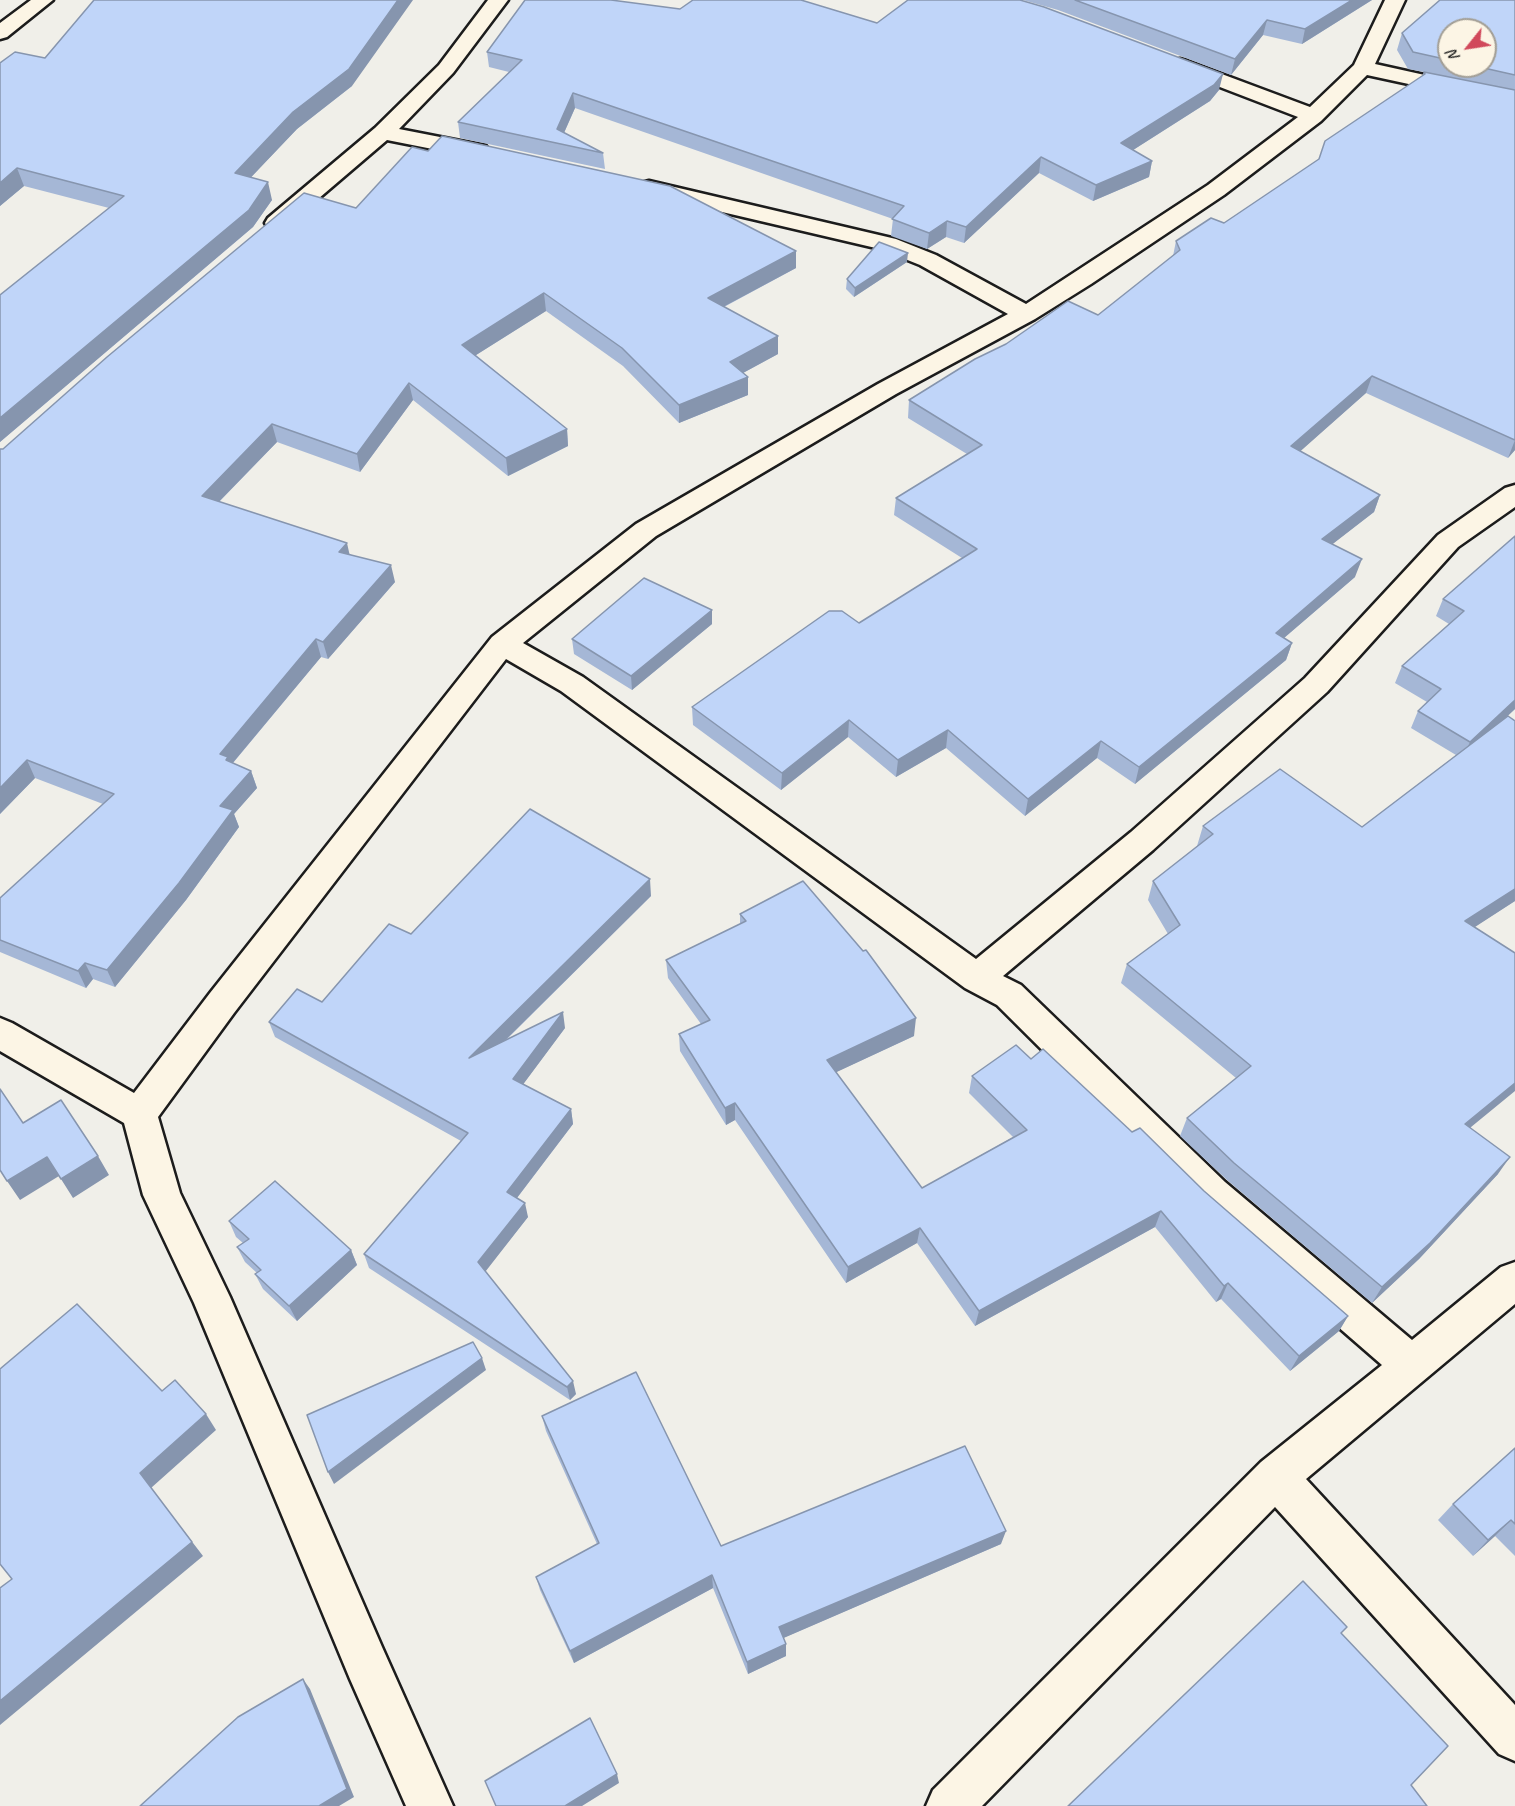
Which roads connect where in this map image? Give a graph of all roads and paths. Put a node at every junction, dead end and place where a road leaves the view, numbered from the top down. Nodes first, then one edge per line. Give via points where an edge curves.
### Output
1 (43, 0) edge
2 (498, 0) edge
3 (1395, 0) edge
4 (0, 33) edge
5 (1159, 58) edge
6 (1363, 68) junction
7 (1515, 101) edge
8 (1312, 116) junction
9 (383, 133) junction
10 (499, 155) edge
11 (627, 183) edge
12 (256, 239) edge
13 (1026, 314) junction
14 (1515, 494) edge
15 (502, 644) junction
16 (976, 978) junction
17 (0, 1033) edge
18 (139, 1114) junction
19 (1515, 1280) edge
20 (1413, 1366) junction
21 (1276, 1477) junction
22 (1515, 1738) edge
23 (430, 1806) edge
24 (949, 1806) edge

1 - 4 street
2 - 9 street via 446,69
3 - 6 street
5 - 8 street
6 - 7 street
6 - 8 street
8 - 13 street via 1216,190
9 - 10 street
9 - 12 street
11 - 13 street via 888,244 928,260
13 - 15 street via 887,389 646,530
14 - 16 street via 1448,541 1316,685 1142,841
15 - 16 street via 572,684
15 - 18 street
16 - 20 street via 1009,995 1212,1194
17 - 18 street
18 - 23 street via 162,1195 211,1297
19 - 20 street
20 - 21 street
21 - 22 street
21 - 24 street

